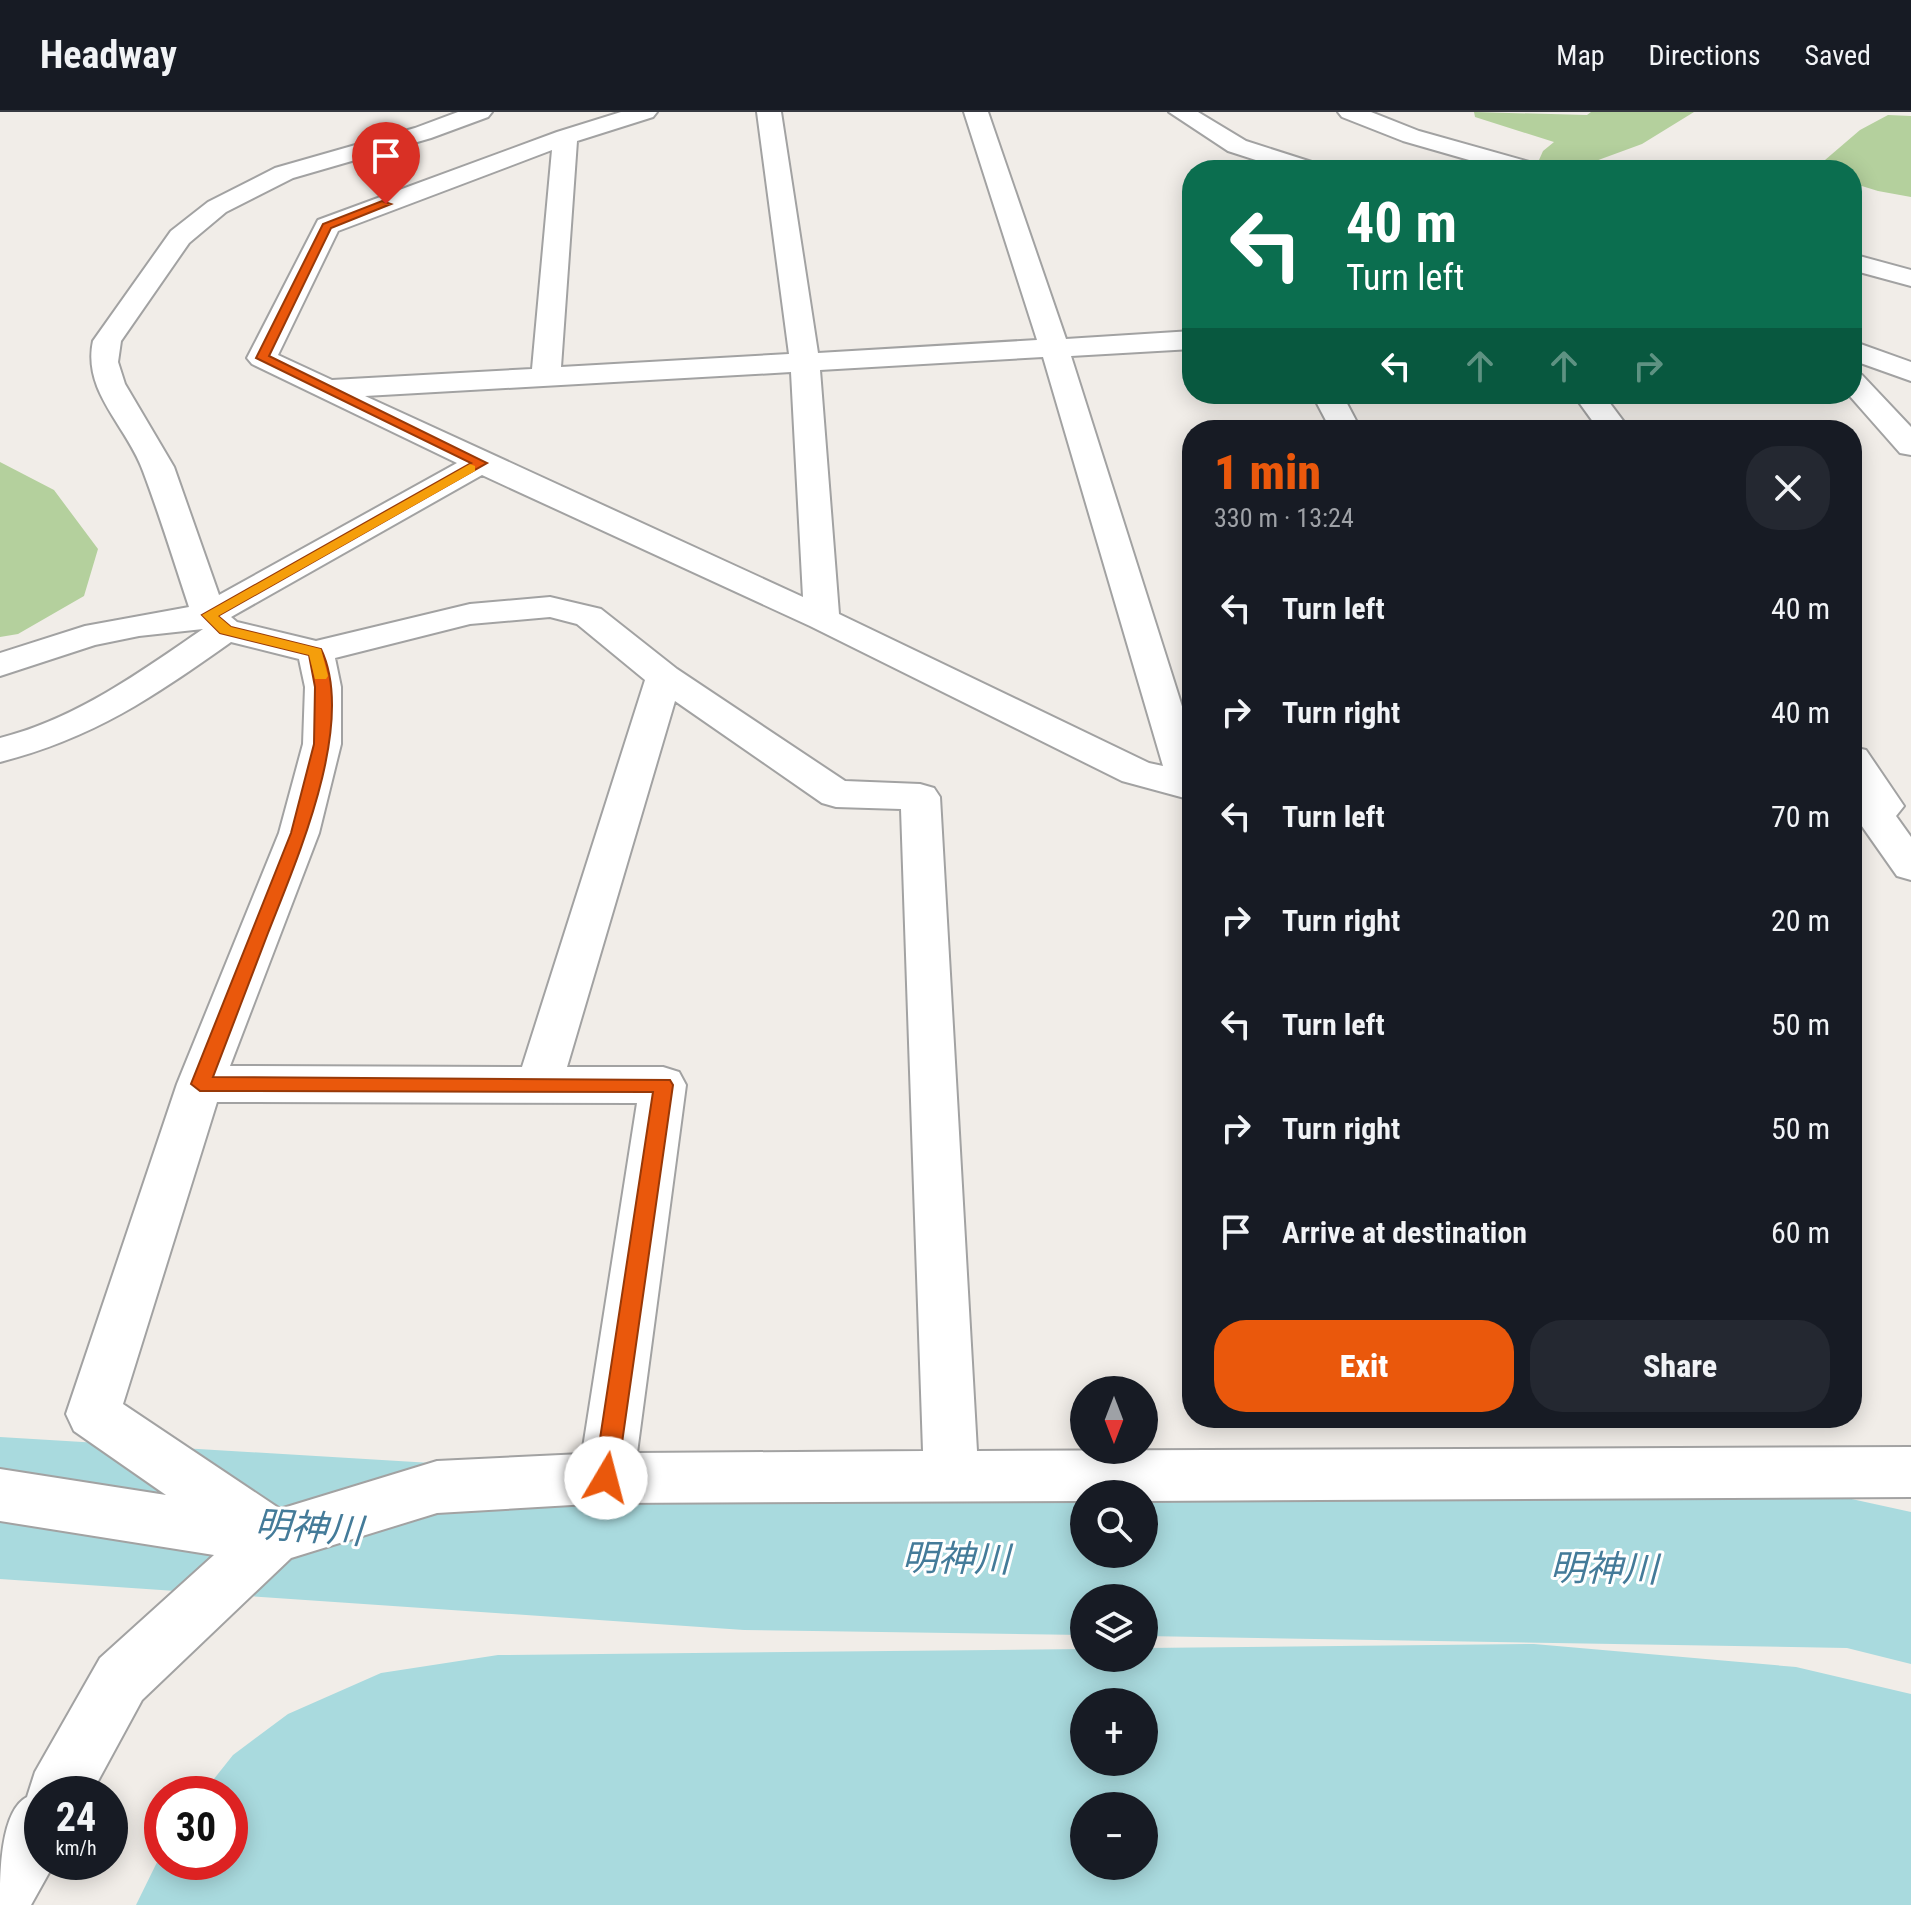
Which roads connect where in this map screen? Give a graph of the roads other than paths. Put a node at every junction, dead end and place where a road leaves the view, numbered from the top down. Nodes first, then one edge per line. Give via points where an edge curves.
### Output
1 (480, 112) edge
2 (645, 112) edge
3 (769, 112) edge
4 (976, 112) edge
5 (1180, 112) edge
6 (1350, 112) edge
7 (565, 137) junction
8 (1199, 147) dead end
9 (1281, 160) edge
10 (1496, 160) edge
11 (1862, 265) edge
12 (1911, 278) edge
13 (1182, 341) edge
14 (1054, 347) junction
15 (1862, 354) edge
16 (805, 362) junction
17 (1911, 372) edge
18 (546, 376) junction
19 (326, 390) junction
20 (1862, 392) edge
21 (1911, 446) edge
22 (481, 463) junction
23 (822, 619) junction
24 (217, 622) junction
25 (316, 652) junction
26 (0, 665) edge
27 (664, 677) junction
28 (0, 750) edge
29 (1182, 761) edge
30 (1862, 777) edge
31 (1182, 785) edge
32 (1879, 807) edge
33 (1911, 866) edge
34 (200, 1084) junction
35 (539, 1085) junction
36 (1911, 1472) edge
37 (951, 1477) junction
38 (606, 1478) junction
39 (0, 1495) edge
40 (274, 1537) junction
41 (67, 1776) edge
42 (24, 1855) edge
43 (0, 1898) edge

1 - 24 street via 284,173 217,207 180,237 107,341 103,362 110,384 158,467
2 - 7 street
3 - 16 street
4 - 14 street
5 - 8 street
5 - 9 street via 1237,146
6 - 10 street
7 - 18 street
7 - 19 street via 327,226 262,358
11 - 12 street
13 - 14 street
14 - 16 street
14 - 29 street
15 - 17 street
16 - 18 street
16 - 23 street
18 - 19 street
19 - 22 street
20 - 21 street
22 - 23 street
22 - 24 street
23 - 31 street via 1136,772
24 - 25 street
24 - 26 street via 139,625
24 - 28 street via 90,718 27,745
25 - 27 street via 470,614 550,607 589,616
25 - 34 street via 323,687 322,744 303,818
27 - 35 street
27 - 37 street via 836,794 920,797
30 - 32 street
32 - 33 street
34 - 35 street
34 - 40 street via 93,1414
35 - 38 street via 663,1085
36 - 37 street
37 - 38 street
38 - 40 street via 437,1487
39 - 40 street
40 - 41 street via 121,1679
42 - 43 street

